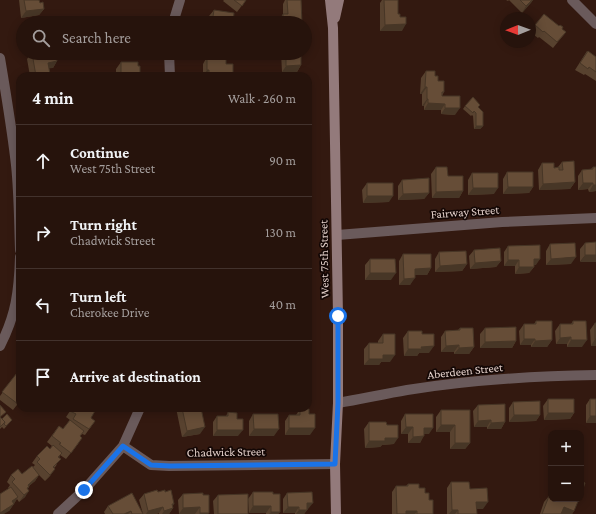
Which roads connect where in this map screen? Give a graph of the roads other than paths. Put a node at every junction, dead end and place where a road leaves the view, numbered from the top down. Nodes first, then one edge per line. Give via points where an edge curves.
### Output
1 (180, 0) edge
2 (330, 0) edge
3 (339, 0) edge
4 (572, 0) edge
5 (175, 16) edge
6 (596, 24) edge
7 (333, 28) junction
8 (0, 58) edge
9 (169, 60) edge
10 (170, 72) edge
11 (16, 165) edge
12 (596, 218) edge
13 (337, 235) junction
14 (16, 304) edge
15 (0, 346) edge
16 (596, 375) edge
17 (338, 403) junction
18 (138, 412) edge
19 (123, 446) junction
20 (335, 464) junction
21 (58, 514) edge
22 (336, 514) edge

1 - 5 street
2 - 7 main road, West 75th Street
3 - 7 main road, West 75th Street
4 - 6 street
7 - 13 main road, West 75th Street
8 - 11 street
9 - 10 street
12 - 13 street, Fairway Street via 502,222
13 - 17 main road, West 75th Street
14 - 15 street
16 - 17 street, Aberdeen Street via 480,381 407,390
17 - 20 main road, West 75th Street
18 - 19 street
19 - 20 street, Chadwick Street via 151,465
19 - 21 street via 84,490
20 - 22 main road, West 75th Street

